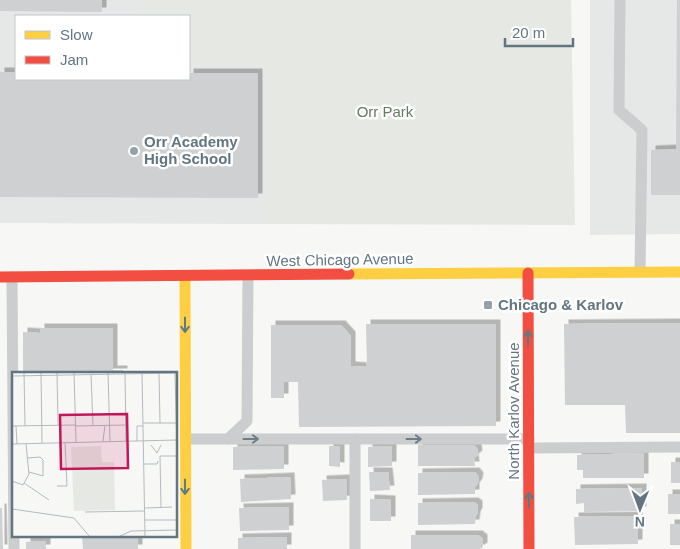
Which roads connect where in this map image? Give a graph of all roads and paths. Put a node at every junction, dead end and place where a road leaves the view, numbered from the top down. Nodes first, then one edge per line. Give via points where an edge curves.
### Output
1 (620, 0) edge
2 (640, 272) junction
3 (680, 272) edge
4 (528, 273) junction
5 (185, 276) junction
6 (248, 276) junction
7 (0, 277) edge
8 (12, 277) junction
9 (13, 372) edge
10 (355, 438) junction
11 (181, 439) edge
12 (228, 439) junction
13 (529, 443) junction
14 (680, 447) edge
15 (14, 536) edge
16 (14, 549) edge
17 (186, 549) edge
18 (355, 549) edge
19 (529, 549) edge

1 - 2 lane via 619,110 642,130
2 - 3 main road, West Chicago Avenue
2 - 4 main road, West Chicago Avenue
4 - 6 main road, West Chicago Avenue
13 -> 4 main road, North Karlov Avenue
5 - 6 main road, West Chicago Avenue
5 - 8 main road, West Chicago Avenue
5 -> 11 main road
6 - 12 lane via 247,421
7 - 8 main road, West Chicago Avenue
8 - 9 lane
12 -> 10 lane
10 -> 13 lane
10 - 18 lane
11 - 12 lane
11 -> 17 main road
13 - 14 lane
19 -> 13 main road, North Karlov Avenue
15 - 16 lane

